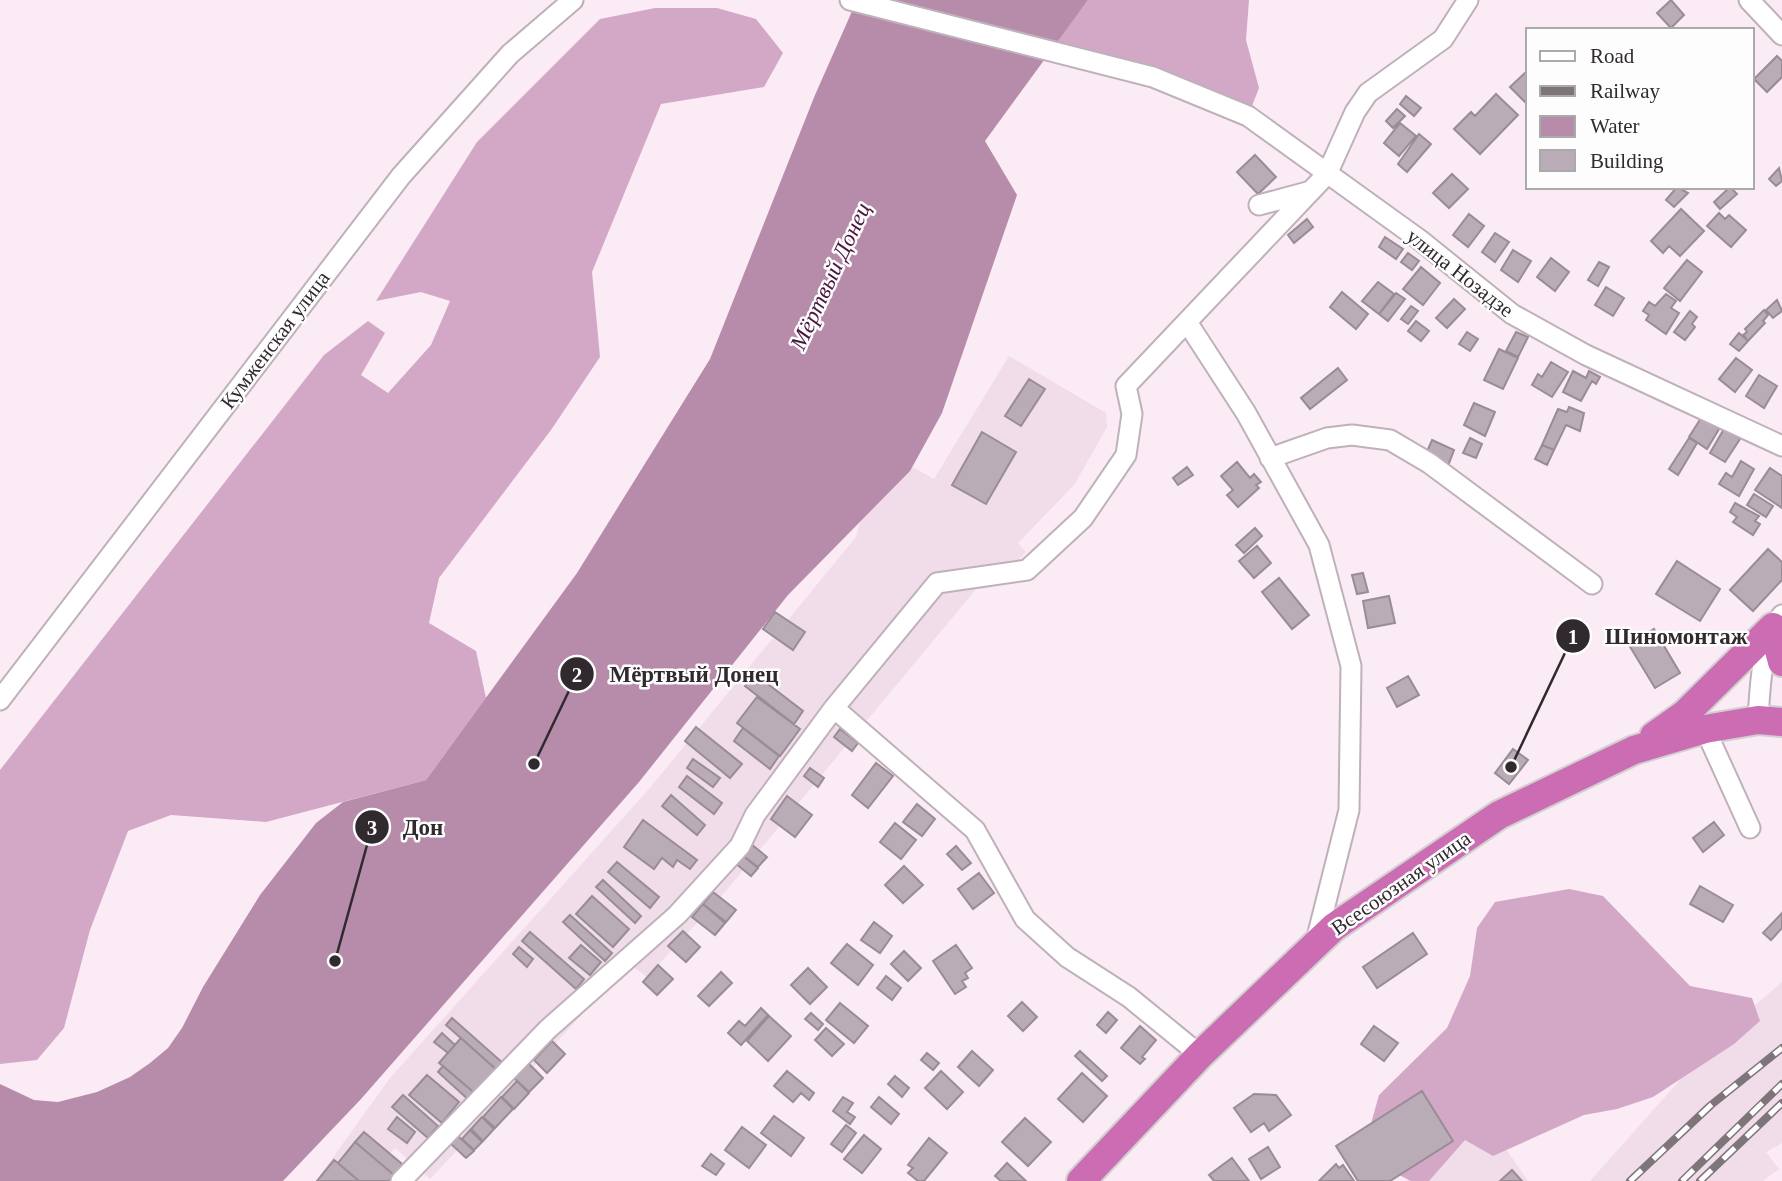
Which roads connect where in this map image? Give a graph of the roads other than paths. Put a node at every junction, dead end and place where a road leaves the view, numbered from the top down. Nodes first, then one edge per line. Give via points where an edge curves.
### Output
1 (573, 0) edge
2 (850, 0) edge
3 (1468, 0) edge
4 (1749, 0) edge
5 (1782, 35) edge
6 (1327, 174) junction
7 (1312, 190) junction
8 (1259, 205) dead end
9 (1187, 322) junction
10 (1782, 446) edge
11 (1270, 458) junction
12 (1592, 584) dead end
13 (1777, 621) edge
14 (1782, 662) edge
15 (0, 699) edge
16 (834, 708) junction
17 (1774, 725) edge
18 (1705, 729) junction
19 (1634, 750) junction
20 (1750, 828) dead end
21 (1315, 946) junction
22 (1200, 1055) junction
23 (401, 1181) edge
24 (1081, 1181) edge

1 - 15 street, Кумженская улица via 510,54 401,176
2 - 6 street, улица Нозадзе via 1153,77 1248,116
3 - 6 street via 1443,39 1368,93
4 - 5 street
6 - 7 street
6 - 10 street, улица Нозадзе via 1512,314 1586,355
7 - 8 street
7 - 9 street
9 - 11 street
9 - 16 street via 1126,386 1132,414 1126,455 1083,517 1027,570 937,583
11 - 12 street via 1327,438 1352,435 1390,440 1429,463
11 - 21 street via 1319,545 1351,666 1349,810
13 - 14 highway
13 - 17 street via 1764,664
13 - 19 highway via 1685,714
16 - 22 street via 975,830 1025,919 1067,957 1129,997
16 - 23 street via 755,815 740,846 677,915 548,1029
17 - 18 highway, Всесоюзная улица
18 - 19 highway, Всесоюзная улица
18 - 20 street
19 - 21 highway, Всесоюзная улица via 1499,815 1334,927
21 - 22 highway, Всесоюзная улица
22 - 24 highway, Всесоюзная улица

